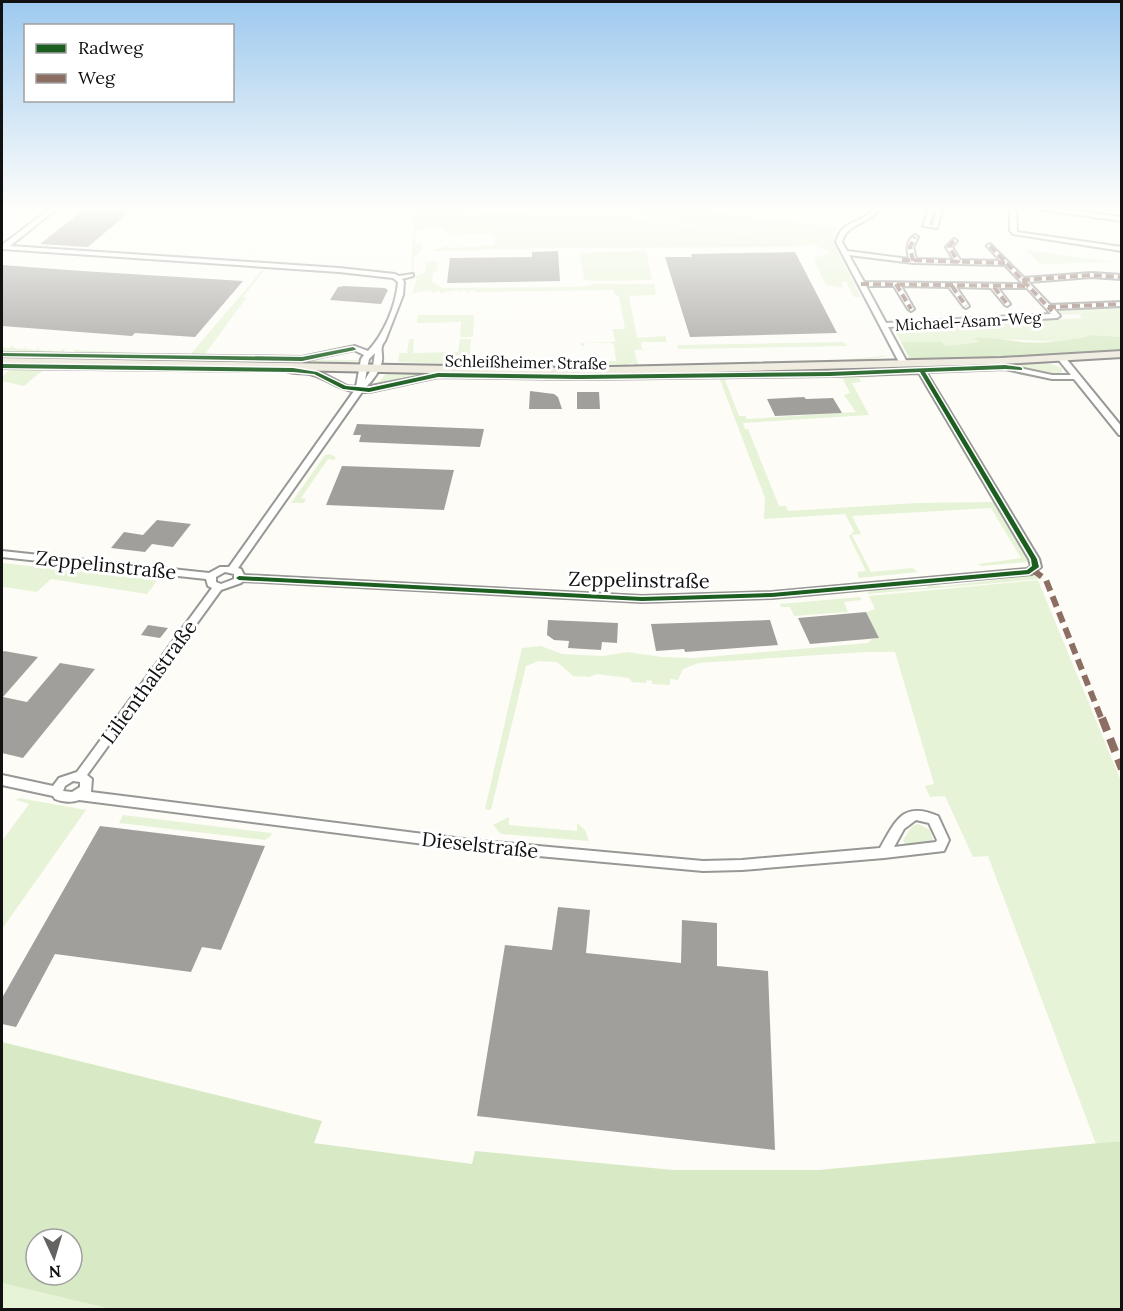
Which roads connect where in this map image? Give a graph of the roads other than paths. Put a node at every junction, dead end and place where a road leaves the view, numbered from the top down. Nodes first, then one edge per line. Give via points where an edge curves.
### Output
1 (312, 268) edge
2 (853, 268) edge
3 (1010, 268) edge
4 (411, 274) dead end
5 (1122, 277) edge
6 (399, 278) junction
7 (1022, 280) junction
8 (861, 284) junction
9 (896, 284) junction
10 (952, 286) junction
11 (1028, 286) junction
12 (994, 287) junction
13 (1007, 304) dead end
14 (1122, 304) edge
15 (966, 306) dead end
16 (1048, 307) junction
17 (911, 309) dead end
18 (884, 325) junction
19 (376, 346) junction
20 (354, 348) junction
21 (368, 354) junction
22 (1122, 354) edge
23 (2, 355) edge
24 (1061, 358) junction
25 (2, 361) edge
26 (904, 364) junction
27 (2, 366) edge
28 (370, 367) junction
29 (921, 369) junction
30 (1076, 377) junction
31 (359, 390) junction
32 (1122, 433) edge
33 (2, 554) edge
34 (232, 569) junction
35 (211, 576) junction
36 (239, 578) junction
37 (218, 587) junction
38 (80, 776) junction
39 (2, 780) edge
40 (57, 792) junction
41 (79, 795) junction
42 (884, 853) junction

1 - 6 street
2 - 8 street
3 - 7 street
4 - 6 street
5 - 7 street
6 - 19 street via 400,295
7 - 11 street
8 - 9 street
8 - 18 street
9 - 10 street
9 - 17 street
10 - 12 street
10 - 15 street
11 - 12 street
11 - 16 street
12 - 13 street
14 - 16 street
16 - 18 street, Michael-Asam-Weg via 1057,316
18 - 26 street
19 - 20 street
19 - 21 street
19 - 28 street via 378,351
20 - 21 street
20 - 23 street via 303,359
21 - 28 street
22 - 24 main road, Schleißheimer Straße
24 - 26 main road, Schleißheimer Straße
24 - 30 street
25 - 28 main road, Schleißheimer Straße
26 - 28 main road, Schleißheimer Straße via 568,372
27 - 31 street, Schleißheimer Straße via 293,370 315,373 345,388
28 - 31 street via 370,381
29 - 30 street, Schleißheimer Straße via 1005,367 1052,377
29 - 31 street, Schleißheimer Straße via 572,378 438,375
29 - 36 street, Zeppelinstraße via 1034,560 1036,567 1029,572 772,595 642,599
30 - 32 street
31 - 34 street
33 - 35 street, Zeppelinstraße
34 - 35 street via 222,569
34 - 36 street via 238,571
35 - 37 street via 211,584
36 - 37 street via 231,586
37 - 38 street, Lilienthalstraße
38 - 40 street via 63,781
38 - 41 street via 86,779 87,786
39 - 40 street
40 - 41 street via 65,799
41 - 42 street, Dieselstraße via 471,845 703,866
42 - 42 street, Dieselstraße via 897,827 915,815 934,820 943,840 940,847 931,849

